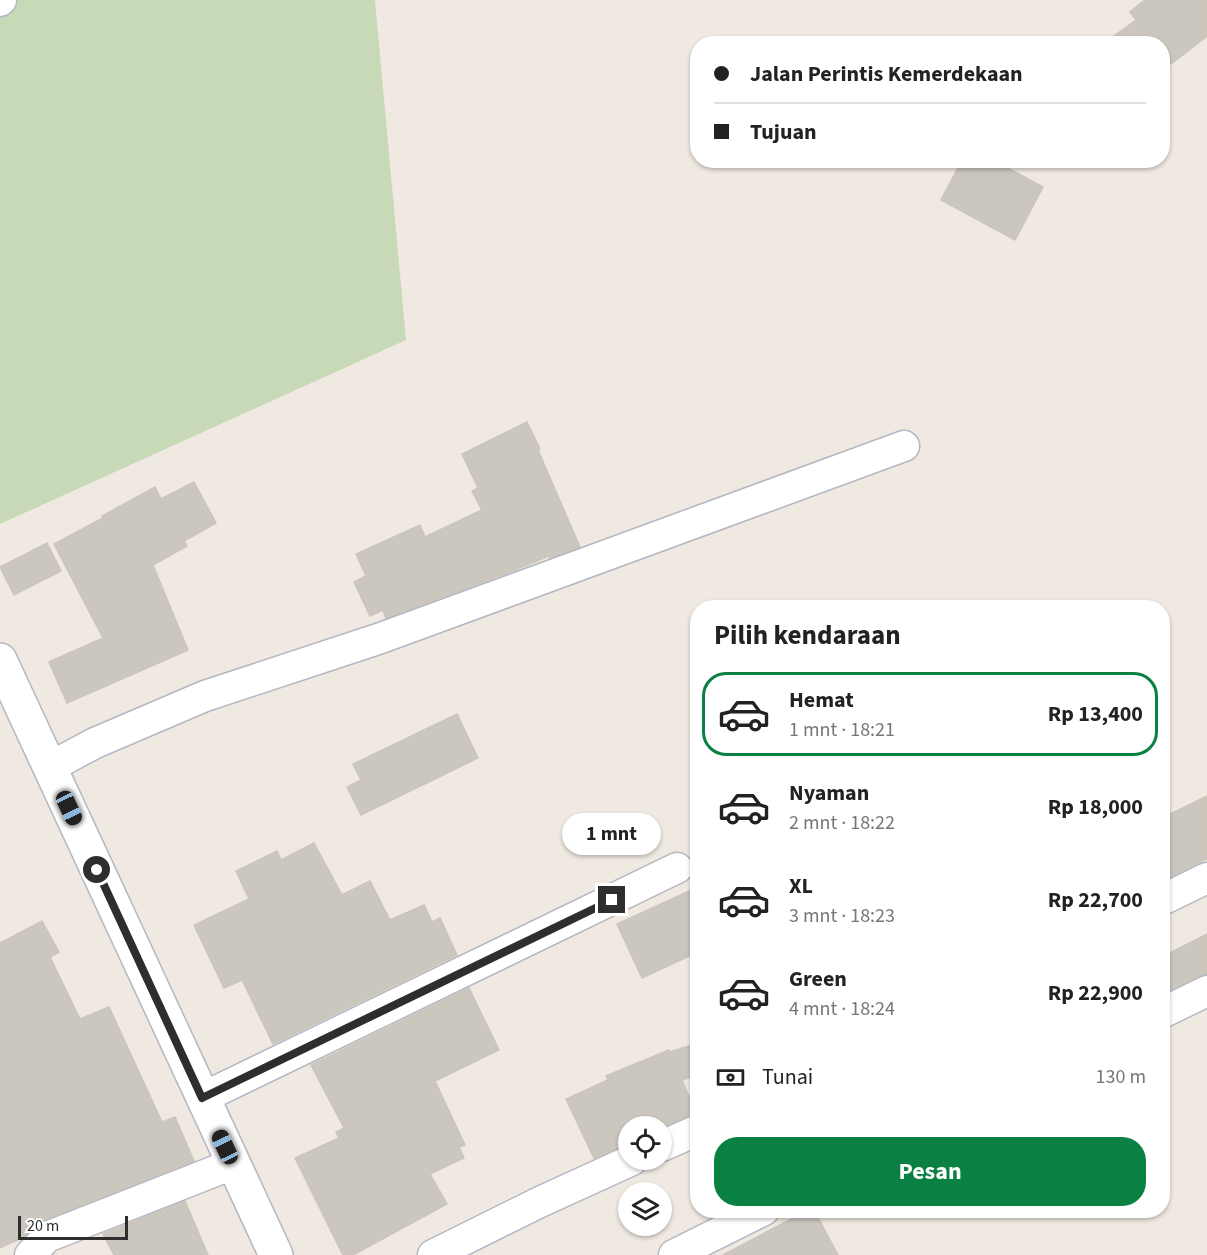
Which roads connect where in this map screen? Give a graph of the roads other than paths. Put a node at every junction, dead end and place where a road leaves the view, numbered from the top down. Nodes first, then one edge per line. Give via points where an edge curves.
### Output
1 (904, 446) dead end
2 (0, 660) edge
3 (50, 766) junction
4 (677, 868) dead end
5 (1207, 878) edge
6 (1170, 896) edge
7 (1207, 991) edge
8 (1170, 1009) edge
9 (202, 1098) junction
10 (690, 1134) edge
11 (672, 1142) edge
12 (233, 1164) junction
13 (618, 1166) edge
14 (748, 1218) edge
15 (30, 1255) edge
16 (276, 1255) edge
17 (433, 1255) edge
18 (674, 1255) edge

1 - 3 street via 381,638 204,696
2 - 3 street
3 - 9 street
4 - 9 street
5 - 6 street
7 - 8 street
9 - 12 street
10 - 11 street
12 - 15 street via 47,1237
12 - 16 street
13 - 17 street
14 - 18 street

